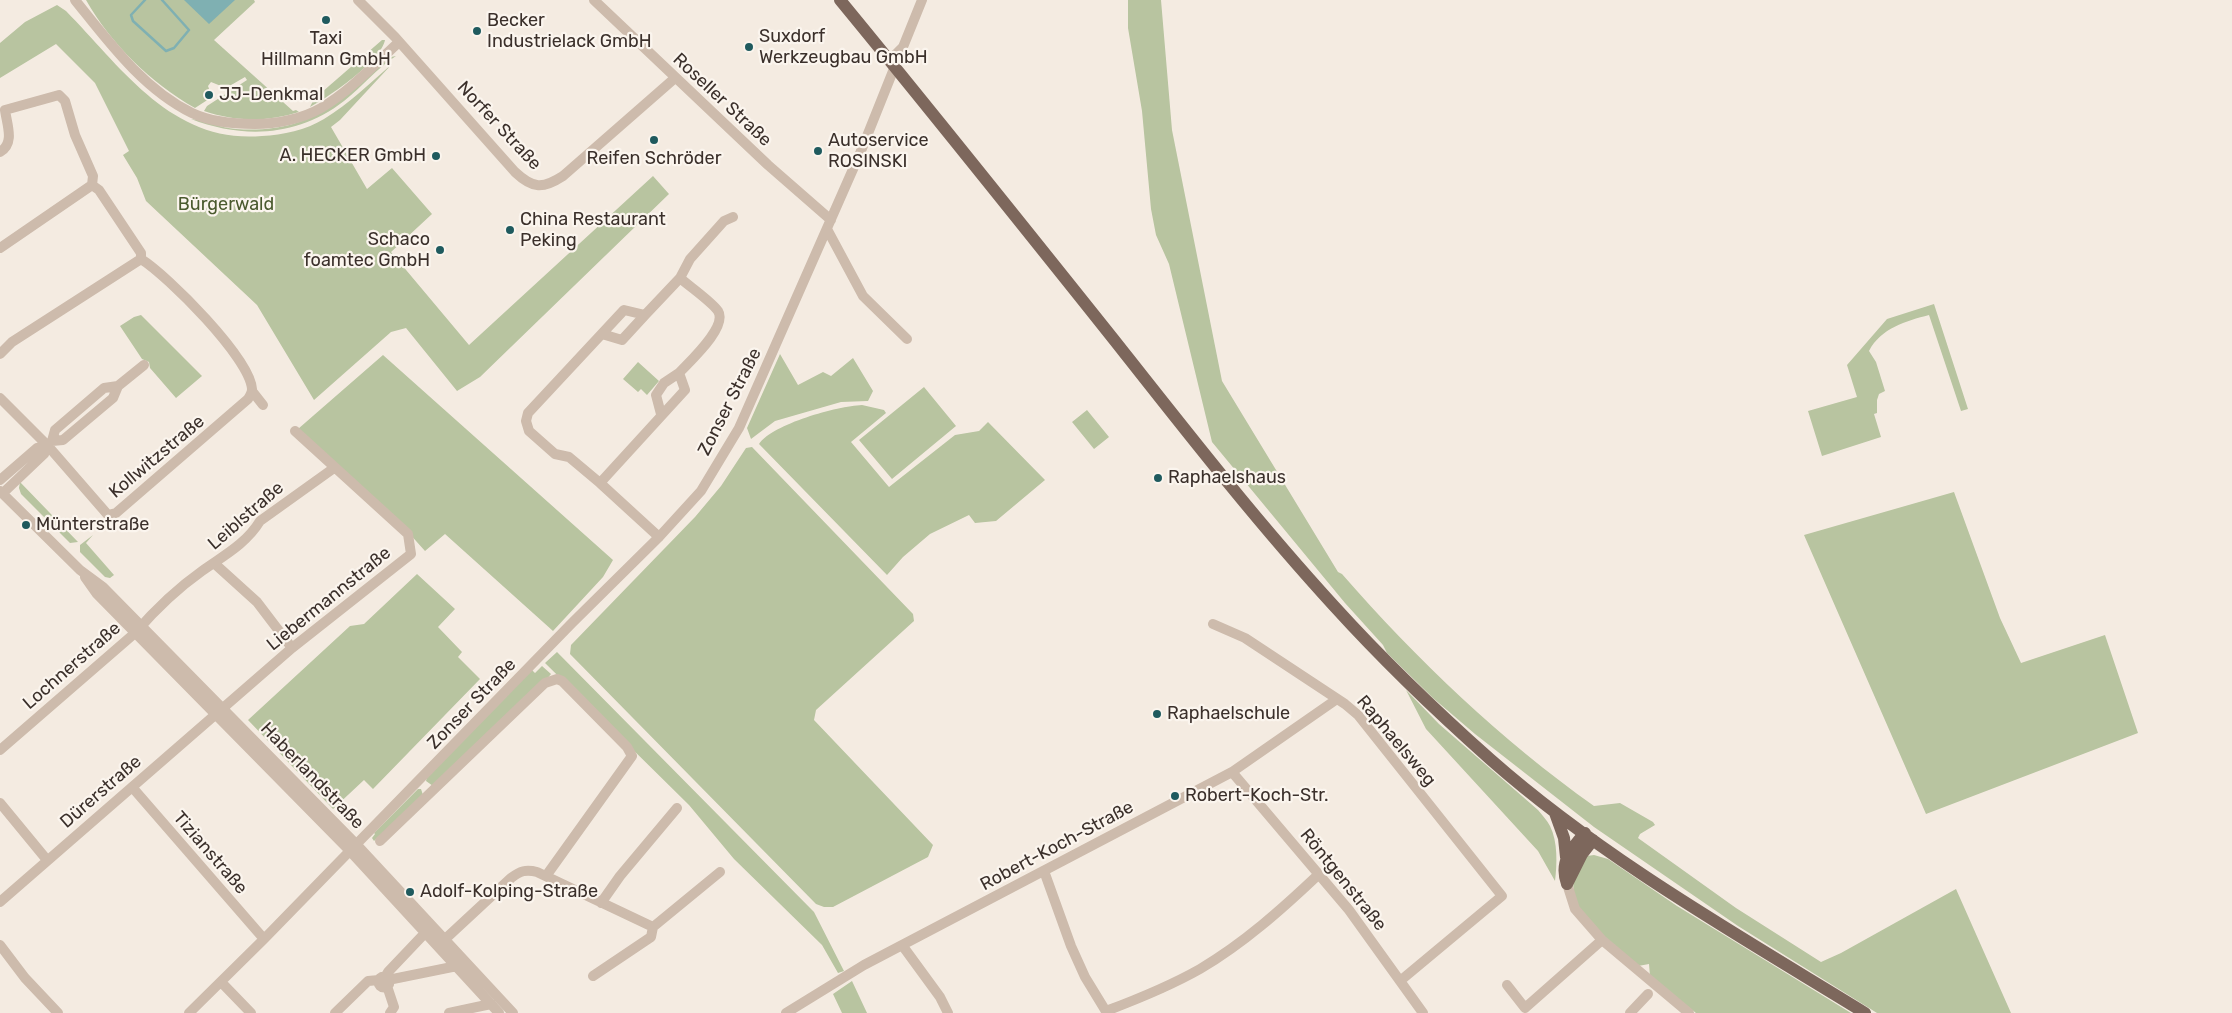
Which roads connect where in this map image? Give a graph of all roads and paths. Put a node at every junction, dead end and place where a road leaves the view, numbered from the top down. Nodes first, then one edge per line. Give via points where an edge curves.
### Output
1 (75, 0) edge
2 (358, 0) edge
3 (594, 0) edge
4 (840, 0) edge
5 (922, 0) edge
6 (399, 42) junction
7 (892, 63) junction
8 (675, 78) junction
9 (2, 109) edge
10 (0, 152) edge
11 (92, 185) junction
12 (733, 217) dead end
13 (829, 224) junction
14 (0, 248) edge
15 (141, 260) junction
16 (680, 278) junction
17 (645, 315) junction
18 (602, 334) junction
19 (907, 338) dead end
20 (0, 354) edge
21 (144, 365) dead end
22 (679, 373) junction
23 (252, 391) junction
24 (0, 398) edge
25 (263, 405) dead end
26 (661, 414) junction
27 (296, 431) dead end
28 (50, 443) junction
29 (334, 468) junction
30 (0, 480) edge
31 (600, 482) junction
32 (1, 492) edge
33 (660, 538) junction
34 (215, 564) junction
35 (1213, 624) dead end
36 (138, 630) junction
37 (292, 648) junction
38 (1337, 699) junction
39 (224, 709) junction
40 (215, 716) junction
41 (0, 750) edge
42 (1232, 772) junction
43 (421, 780) junction
44 (132, 787) junction
45 (432, 791) junction
46 (0, 802) edge
47 (677, 808) dead end
48 (1556, 812) junction
49 (1589, 836) junction
50 (380, 841) dead end
51 (353, 847) junction
52 (1566, 857) junction
53 (47, 860) junction
54 (1044, 871) junction
55 (720, 872) dead end
56 (1320, 874) junction
57 (546, 876) junction
58 (1568, 884) junction
59 (0, 902) edge
60 (601, 903) junction
61 (653, 927) junction
62 (426, 932) junction
63 (264, 940) junction
64 (1602, 940) junction
65 (442, 942) junction
66 (0, 945) edge
67 (902, 945) junction
68 (457, 966) junction
69 (593, 976) dead end
70 (385, 981) junction
71 (1400, 981) junction
72 (221, 982) junction
73 (1507, 985) dead end
74 (1648, 994) dead end
75 (491, 1004) junction
76 (1527, 1011) edge
77 (1106, 1012) edge
78 (58, 1013) edge
79 (189, 1013) edge
80 (251, 1013) edge
81 (335, 1013) edge
82 (390, 1013) edge
83 (449, 1013) edge
84 (499, 1013) edge
85 (513, 1013) edge
86 (786, 1013) edge
87 (948, 1013) edge
88 (1423, 1013) edge
89 (1630, 1013) edge
90 (1689, 1013) edge
91 (1865, 1013) edge

1 - 6 street via 137,72 168,98 192,113 238,124 266,124 293,119 319,109
2 - 6 street, Norfer Straße
3 - 8 street, Roseller Straße
4 - 7 main road
5 - 7 street, Zonser Straße via 903,47
6 - 8 street, Norfer Straße via 515,172 534,185 551,184 564,176
7 - 13 street, Zonser Straße via 865,142
7 - 48 main road via 1165,405 1333,606 1421,696
8 - 13 street, Roseller Straße
9 - 10 street via 10,142
9 - 11 street via 59,96 66,101 75,135 94,176
11 - 14 street
11 - 15 street via 99,190 141,253
12 - 16 street via 724,222 690,259
13 - 19 street via 864,296
13 - 33 street, Zonser Straße via 739,428 700,491
15 - 20 street via 17,339
15 - 23 street via 220,334 245,372
16 - 17 street
16 - 22 street via 718,311 720,321 717,330
17 - 18 street via 624,310
17 - 18 street via 622,340
18 - 31 street via 528,413 526,421 529,432 555,454 569,457
21 - 28 street via 118,386 113,398 63,440
22 - 26 street via 685,390
22 - 26 street via 664,383 656,395
23 - 25 street
23 - 28 street, Kollwitzstraße via 248,400 116,513 108,515
24 - 28 street, Kollwitzstraße
26 - 31 street
27 - 29 street
28 - 30 street via 37,448
28 - 32 street via 44,454
29 - 34 street, Leiblstraße via 260,521 252,534
29 - 37 street, Liebermannstraße via 408,534 411,554
31 - 33 street
32 - 36 street, Haberlandstraße via 80,570 103,587
33 - 43 street, Zonser Straße
34 - 36 street, Leiblstraße via 203,570
34 - 37 street via 257,602
35 - 38 street, Raphaelsweg via 1245,638
36 - 39 street, Haberlandstraße
36 - 40 street, Haberlandstraße
36 - 41 street, Lochnerstraße
37 - 39 street, Liebermannstraße
38 - 42 street, Robert-Koch-Straße
38 - 71 street, Raphaelsweg via 1358,715 1502,896
39 - 40 street, Dürerstraße
39 - 51 street, Haberlandstraße
40 - 44 street, Dürerstraße
40 - 51 street, Haberlandstraße
42 - 54 street, Robert-Koch-Straße
42 - 56 street, Röntgenstraße
43 - 45 street
43 - 51 street, Zonser Straße
44 - 53 street, Dürerstraße
44 - 63 street, Tizianstraße
45 - 50 street, Zonser Straße
45 - 57 street, Zonser Straße via 545,683 556,679 562,681 632,756
46 - 53 street
47 - 60 street
48 - 49 main road
48 - 52 main road
49 - 52 main road
49 - 58 main road
49 - 91 main road via 1730,930
51 - 62 street, Haberlandstraße
51 - 63 street, Zonser Straße
51 - 65 street, Haberlandstraße
52 - 58 main road via 1564,870
53 - 59 street, Dürerstraße
54 - 67 street, Robert-Koch-Straße
54 - 77 street via 1071,946
55 - 61 street
56 - 71 street, Röntgenstraße
56 - 77 street via 1284,908 1207,964
57 - 60 street
57 - 65 street via 528,870 518,872
58 - 64 street via 1575,909
60 - 61 street
61 - 69 street via 651,937
62 - 65 street, Haberlandstraße
62 - 70 street via 388,972
63 - 72 street, Zonser Straße
64 - 76 street
64 - 90 street
65 - 68 street, Haberlandstraße
65 - 85 street, Haberlandstraße
66 - 78 street
67 - 86 street, Robert-Koch-Straße
67 - 87 street
68 - 70 street
68 - 75 street, Haberlandstraße
70 - 81 street via 368,981
70 - 82 street via 394,1007
71 - 88 street, Röntgenstraße
72 - 79 street, Zonser Straße
72 - 80 street
73 - 76 street
74 - 89 street
75 - 83 street
75 - 84 street, Haberlandstraße

